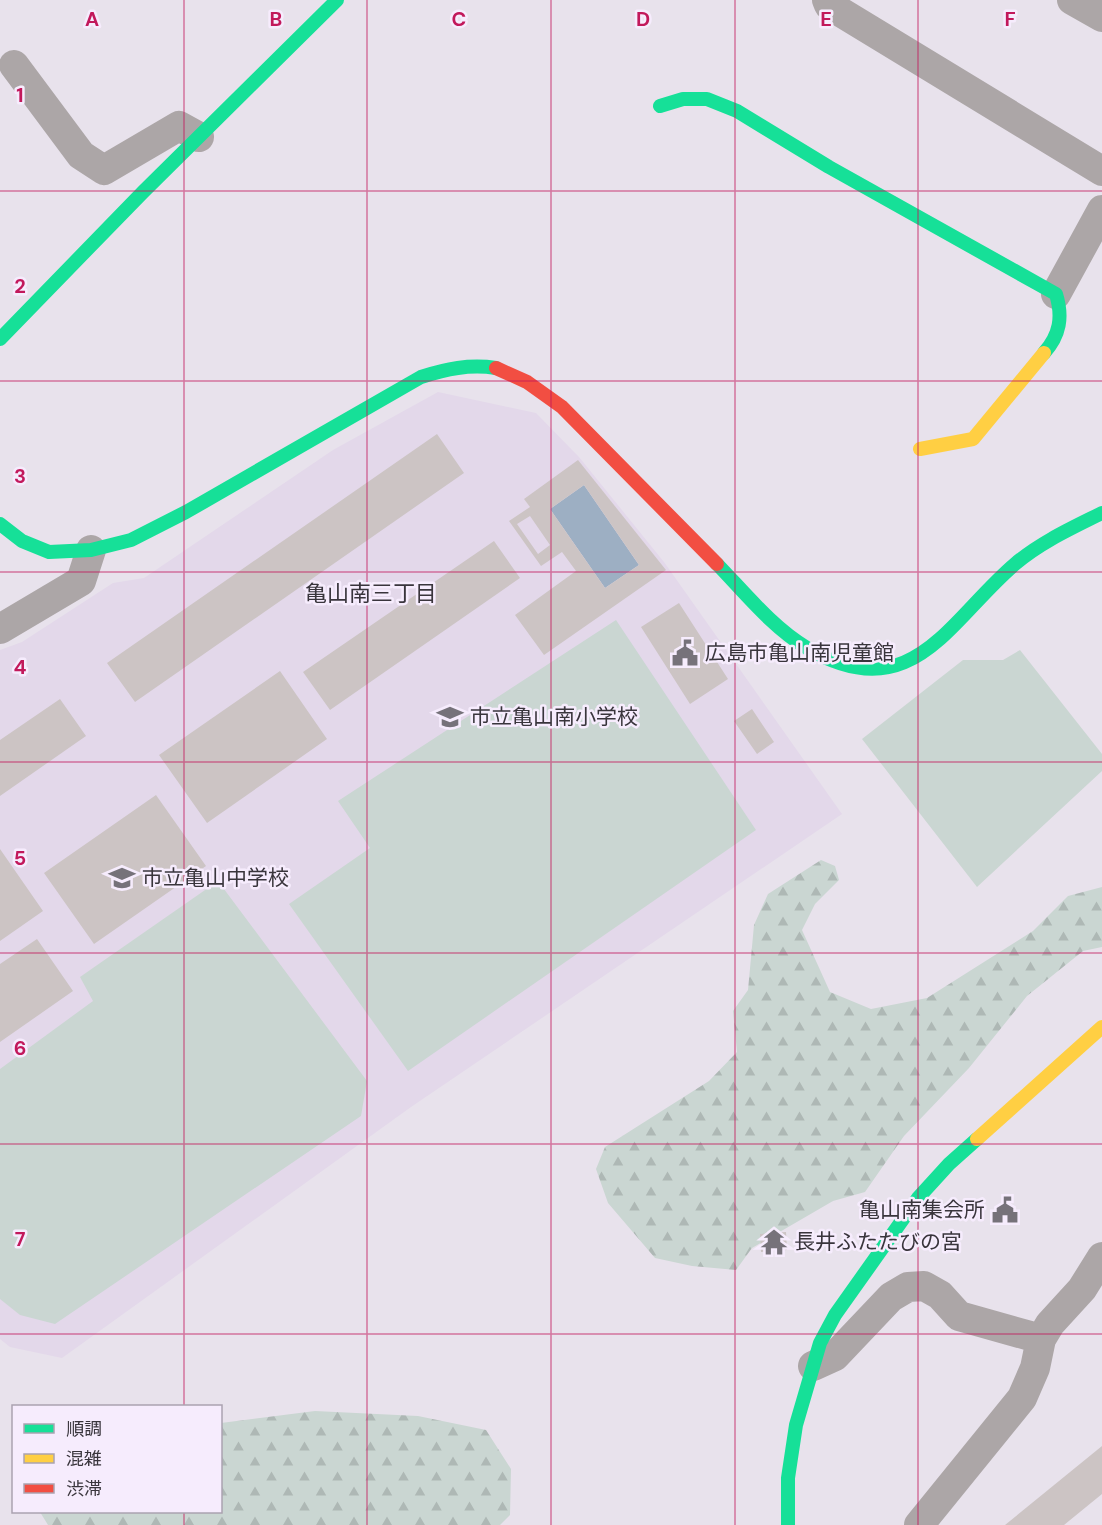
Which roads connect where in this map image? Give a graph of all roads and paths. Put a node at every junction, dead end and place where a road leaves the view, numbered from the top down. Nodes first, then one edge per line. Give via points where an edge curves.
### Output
1 (337, 0) edge
2 (827, 0) edge
3 (1072, 0) edge
4 (1102, 17) edge
5 (14, 65) dead end
6 (660, 106) dead end
7 (199, 137) junction
8 (1102, 171) edge
9 (1102, 210) edge
10 (1056, 294) junction
11 (0, 339) edge
12 (920, 450) dead end
13 (1102, 513) edge
14 (0, 524) edge
15 (91, 550) junction
16 (0, 628) edge
17 (1102, 1027) edge
18 (1102, 1257) edge
19 (1041, 1339) junction
20 (813, 1366) junction
21 (788, 1525) edge
22 (919, 1525) edge

1 - 7 street
2 - 8 street via 829,5
3 - 4 street
5 - 7 street via 81,154 104,170 179,126
6 - 10 street via 683,99 707,99 738,111 829,167
7 - 11 street
9 - 10 street
10 - 12 street via 1061,310 1055,340 973,439
13 - 15 street via 1045,542 1016,564 944,637 918,657 896,667 869,669 838,662 807,648 772,620 562,407 532,384 478,364 449,367 421,377 177,517 131,540
14 - 15 street via 22,541 49,552
15 - 16 street via 81,581
17 - 20 street via 949,1164 918,1198 835,1315
18 - 19 street via 1082,1289
19 - 20 street via 959,1316 940,1295 924,1286 908,1287 891,1297 835,1356
19 - 22 street via 1035,1368 1022,1398
20 - 21 street via 796,1425

